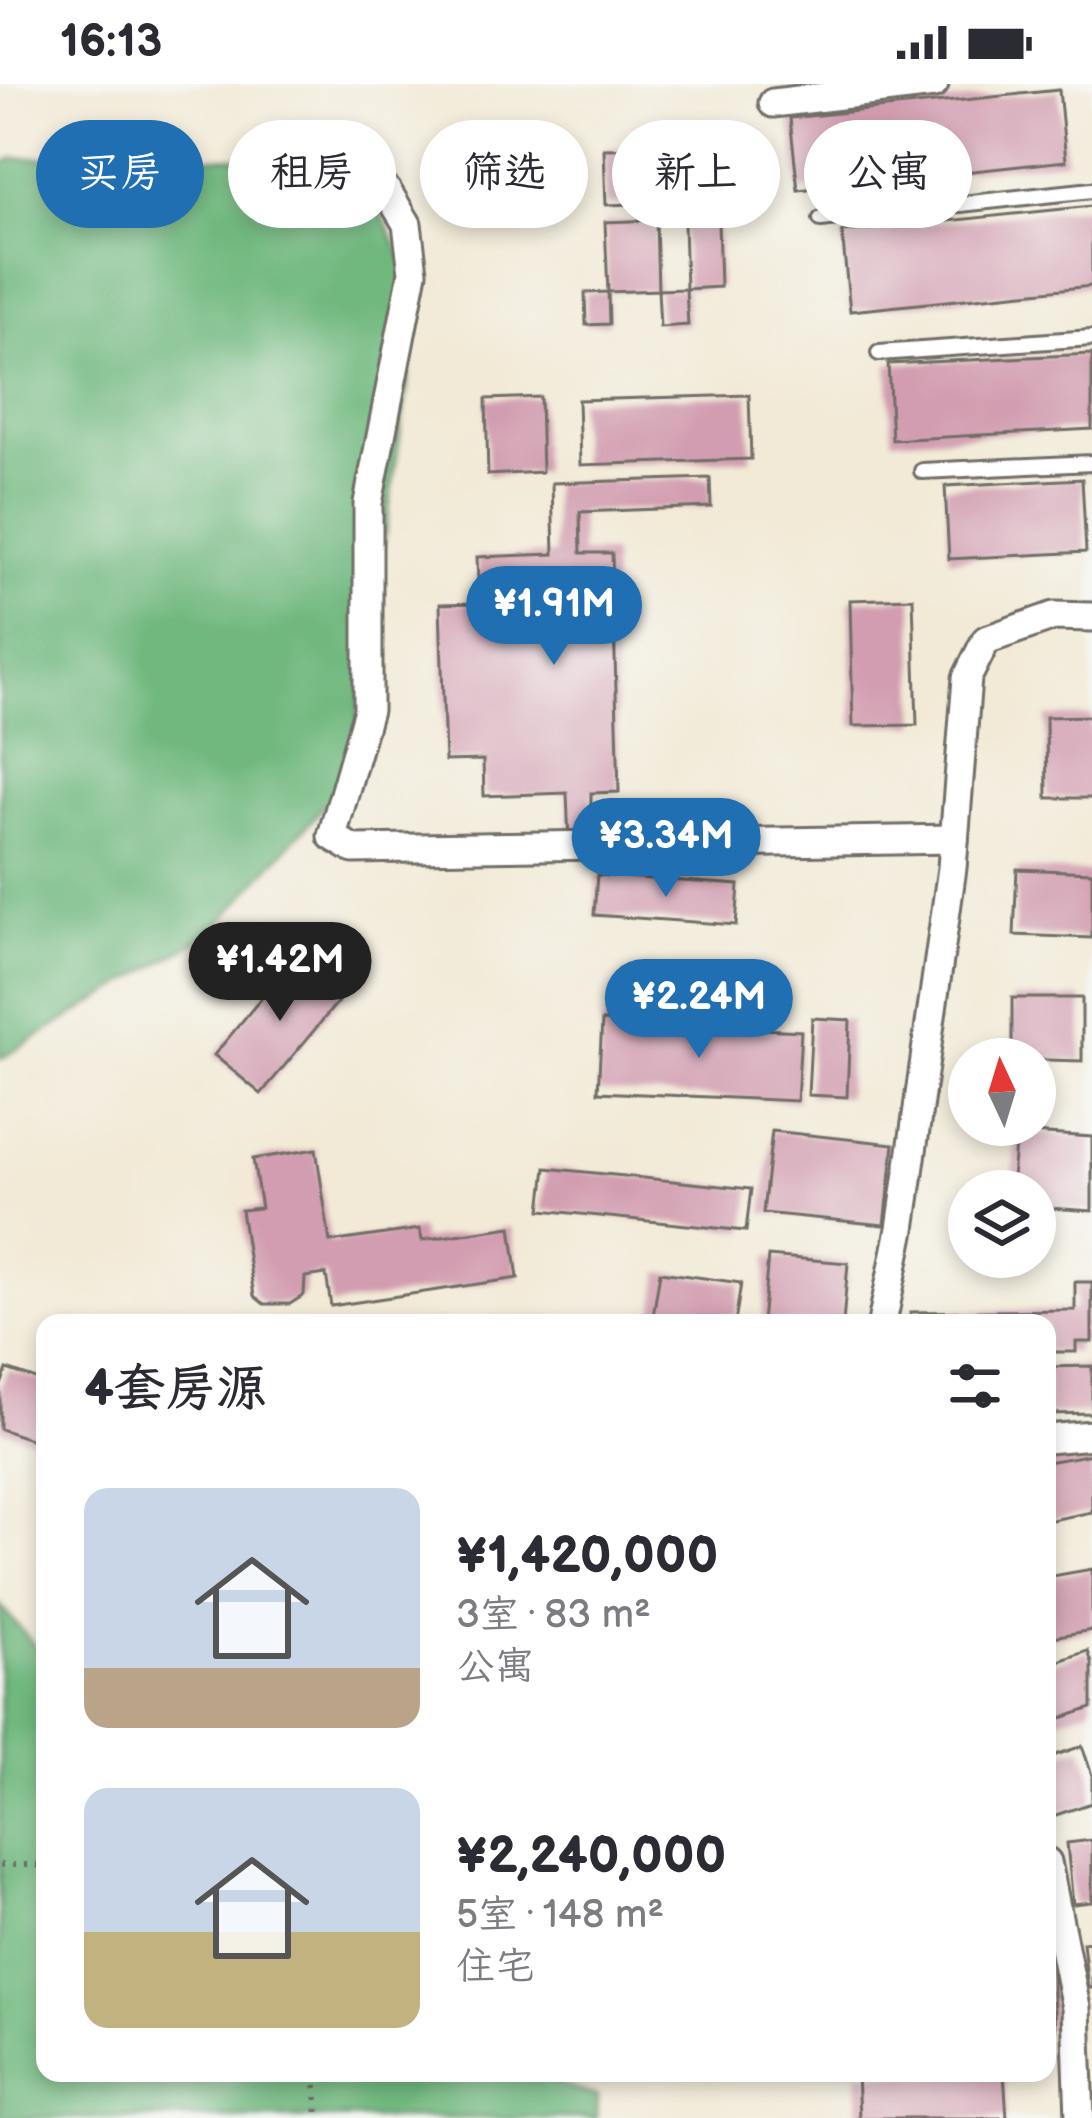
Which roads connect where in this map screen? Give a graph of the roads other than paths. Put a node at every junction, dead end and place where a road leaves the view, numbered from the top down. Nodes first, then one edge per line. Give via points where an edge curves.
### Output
1 (934, 84) edge
2 (772, 103) dead end
3 (1092, 190) edge
4 (972, 203) edge
5 (396, 206) edge
6 (1092, 338) edge
7 (879, 353) dead end
8 (1092, 463) edge
9 (922, 471) dead end
10 (1092, 617) edge
11 (954, 839) junction
12 (883, 1314) edge
13 (1092, 1435) edge
14 (1056, 1438) edge
15 (1056, 1907) edge
16 (1080, 2118) edge

1 - 2 street
3 - 4 lane
5 - 11 street via 407,224 412,272 368,503 368,710 332,836 353,849
6 - 7 lane
8 - 9 lane
10 - 11 street via 1054,616 986,640 968,678
11 - 12 street via 902,1229
13 - 14 street
15 - 16 street via 1076,2008

